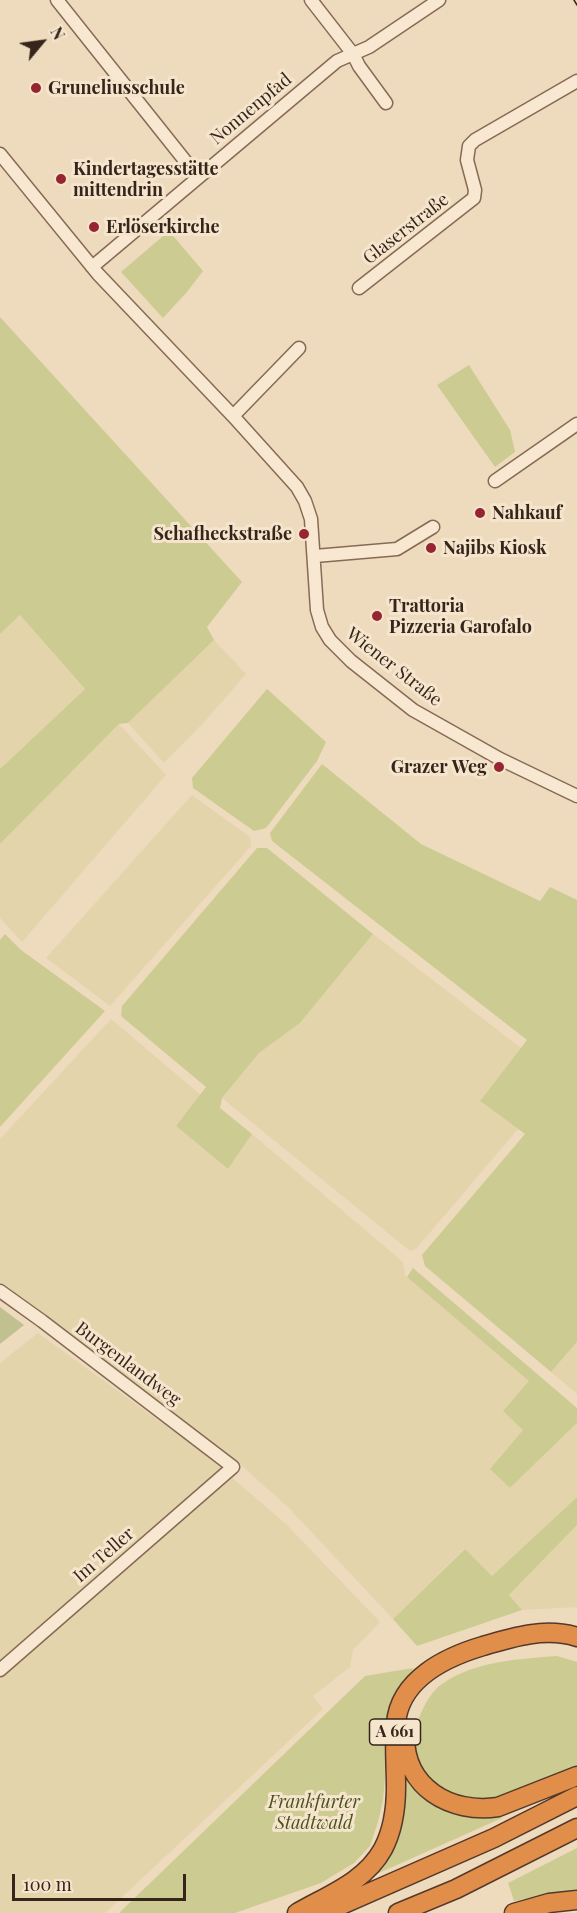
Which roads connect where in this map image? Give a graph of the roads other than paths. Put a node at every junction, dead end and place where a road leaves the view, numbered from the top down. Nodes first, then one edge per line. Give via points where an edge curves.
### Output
1 (57, 0) edge
2 (311, 0) edge
3 (440, 0) edge
4 (354, 54) junction
5 (577, 81) edge
6 (386, 103) dead end
7 (0, 154) edge
8 (198, 177) junction
9 (92, 267) junction
10 (359, 288) dead end
11 (299, 348) dead end
12 (233, 416) junction
13 (577, 424) edge
14 (495, 481) dead end
15 (433, 527) dead end
16 (315, 556) junction
17 (577, 796) edge
18 (0, 1292) edge
19 (232, 1467) joint
20 (577, 1637) edge
21 (577, 1645) edge
22 (0, 1670) edge
23 (577, 1776) edge
24 (577, 1796) edge
25 (577, 1828) edge
26 (577, 1900) edge
27 (297, 1913) edge
28 (323, 1913) edge
29 (398, 1913) edge
30 (513, 1913) edge

1 - 8 street
2 - 4 street
3 - 4 street, Nonnenpfad
4 - 6 street
4 - 8 street, Nonnenpfad via 337,61
5 - 10 street, Glaserstraße via 475,140 469,146 467,160 474,198
7 - 9 street, Wiener Straße
8 - 9 street, Nonnenpfad
9 - 12 street, Wiener Straße
11 - 12 street
12 - 16 street, Wiener Straße via 306,501
13 - 14 street
15 - 16 street via 397,549
16 - 17 street, Wiener Straße via 317,610 322,627 351,661 413,710
18 - 19 street, Burgenlandweg
19 - 22 street, Im Teller
20 - 27 highway, A 661 via 541,1633 508,1639 454,1656 422,1676 403,1701 396,1721 394,1812 382,1851 357,1879
21 - 23 highway via 553,1640 527,1643 449,1666 415,1696 404,1739 409,1762 422,1784 438,1797 462,1807 498,1807
24 - 28 highway via 494,1838
25 - 29 highway
26 - 30 highway

